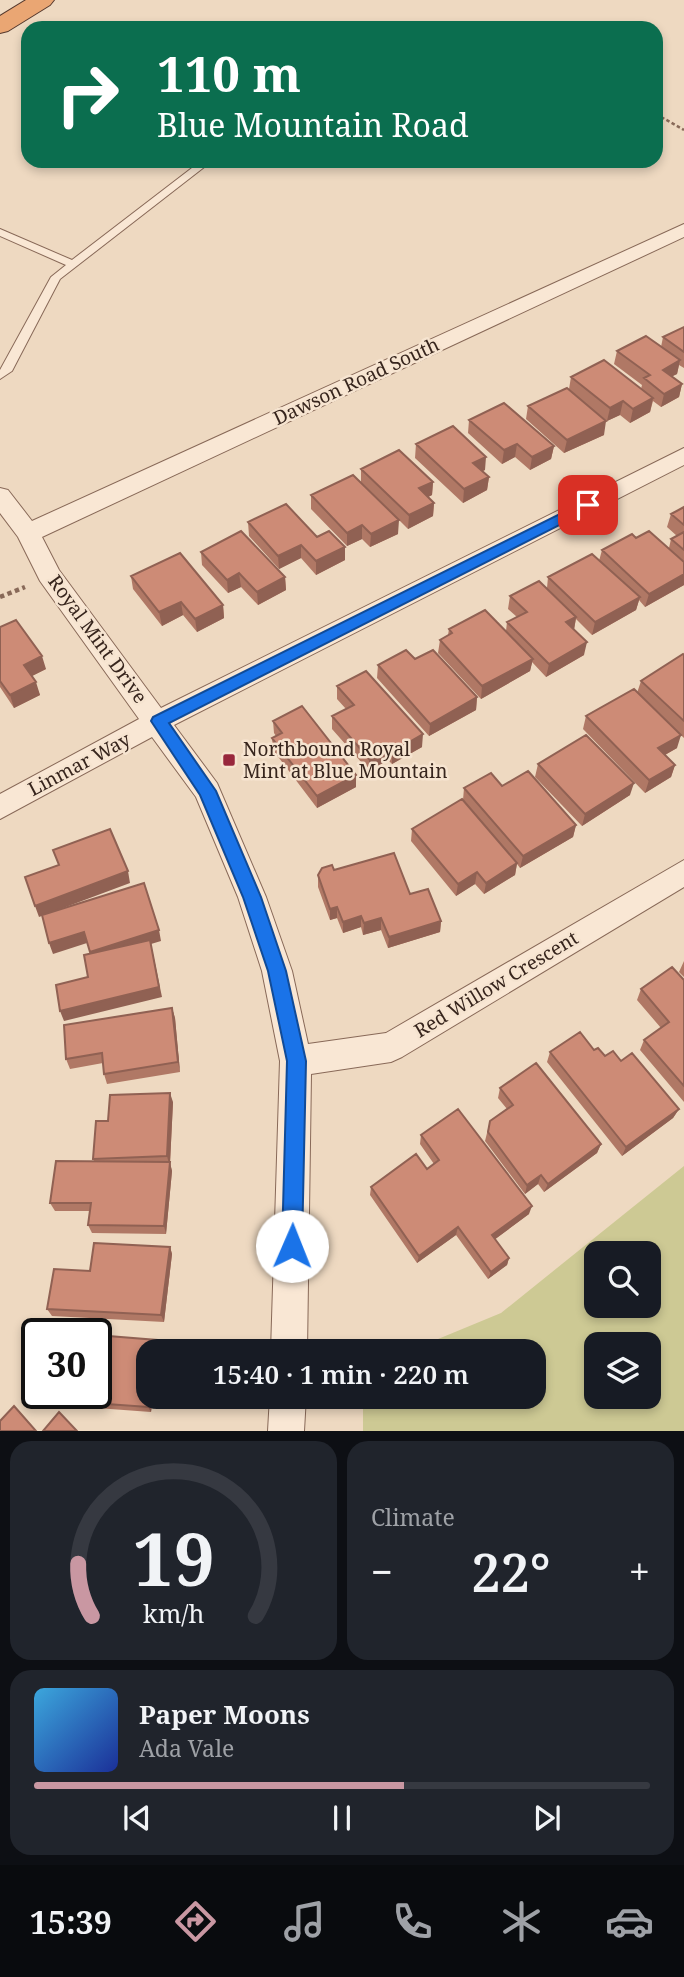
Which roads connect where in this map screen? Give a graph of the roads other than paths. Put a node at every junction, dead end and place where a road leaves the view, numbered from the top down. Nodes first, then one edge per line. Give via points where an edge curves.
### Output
1 (42, 0) edge
2 (0, 26) edge
3 (198, 168) edge
4 (684, 230) edge
5 (0, 232) edge
6 (73, 264) junction
7 (0, 375) edge
8 (684, 456) edge
9 (0, 496) edge
10 (29, 533) junction
11 (159, 721) junction
12 (0, 807) edge
13 (684, 872) edge
14 (296, 1061) junction
15 (289, 1339) edge
16 (287, 1409) edge
17 (286, 1431) edge

1 - 2 highway
3 - 6 lane
4 - 10 street, Dawson Road South
5 - 6 lane
6 - 7 lane via 56,277
8 - 11 street, Linmar Way
9 - 10 street, Royal Mint Drive
10 - 11 street, Royal Mint Drive via 49,575
11 - 12 street, Linmar Way
11 - 14 street, Royal Mint Drive via 207,791 252,897 277,971
13 - 14 street, Red Willow Crescent via 391,1046
14 - 15 street, Royal Mint Drive
16 - 17 street

